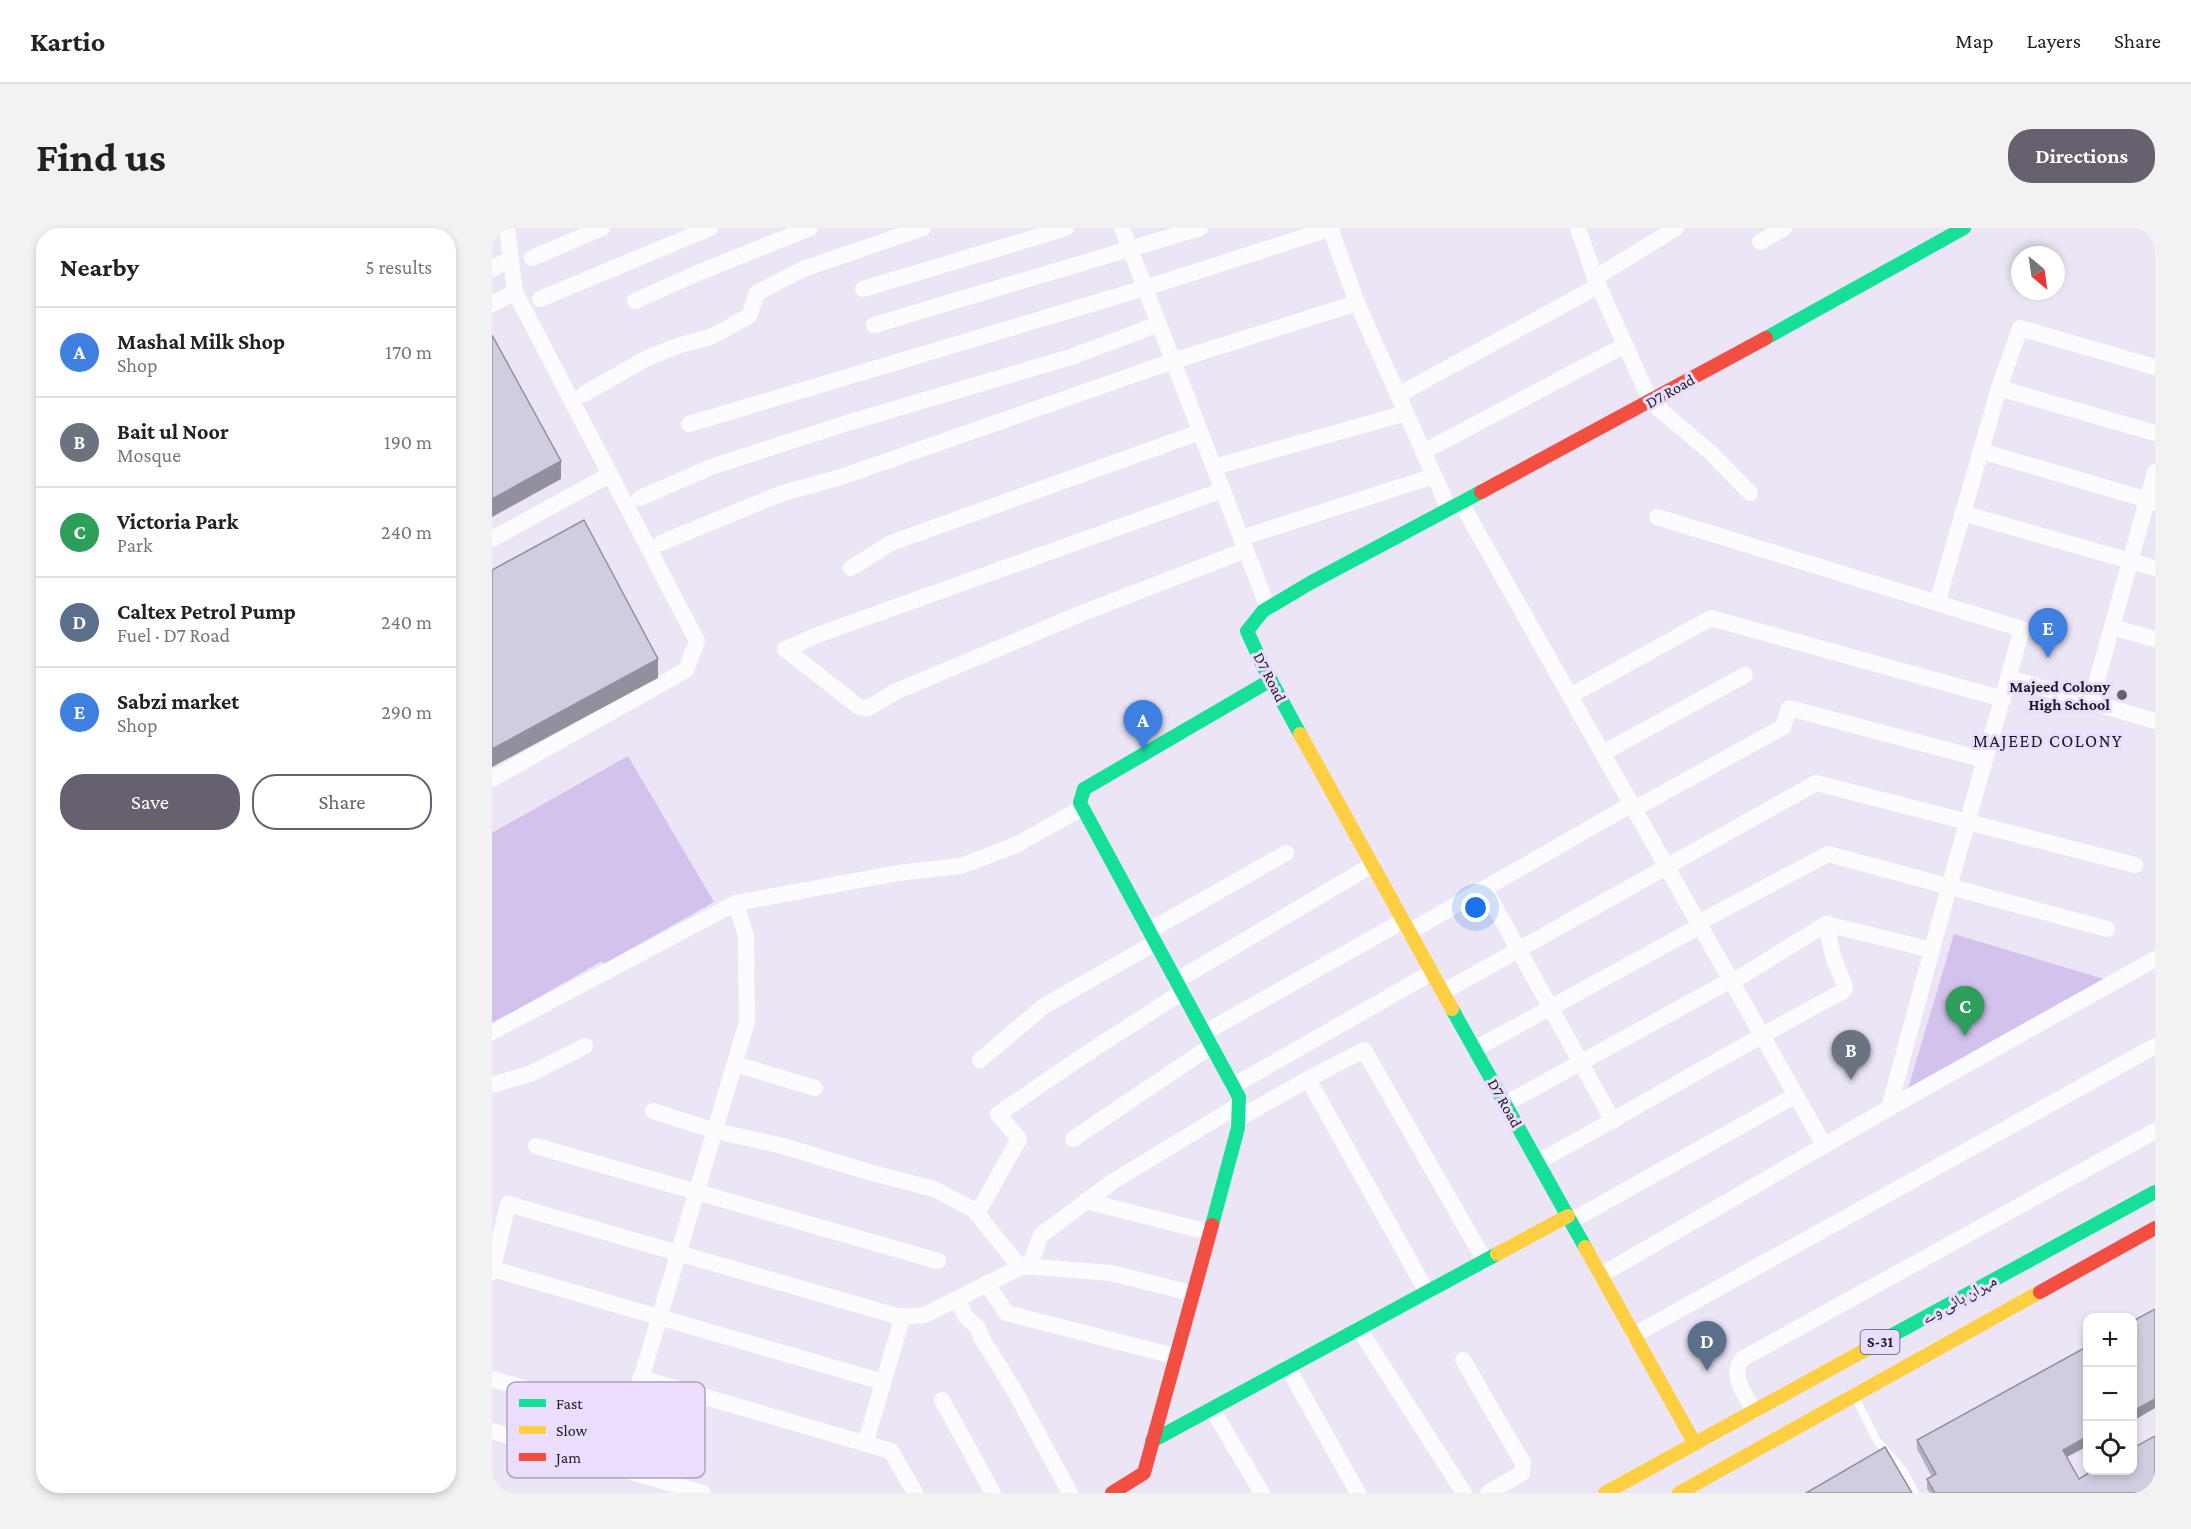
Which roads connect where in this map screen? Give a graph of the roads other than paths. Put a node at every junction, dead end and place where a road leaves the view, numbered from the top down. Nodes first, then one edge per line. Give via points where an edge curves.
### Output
1 (507, 228) edge
2 (602, 228) edge
3 (710, 228) edge
4 (810, 228) edge
5 (923, 228) edge
6 (1066, 228) edge
7 (1122, 228) edge
8 (1200, 228) edge
9 (1331, 228) edge
10 (1578, 228) edge
11 (1676, 228) edge
12 (1784, 228) edge
13 (1964, 228) edge
14 (1760, 242) dead end
15 (1131, 250) junction
16 (511, 258) junction
17 (532, 258) dead end
18 (492, 269) edge
19 (1597, 282) junction
20 (1145, 288) junction
21 (863, 289) dead end
22 (515, 292) junction
23 (540, 299) dead end
24 (635, 301) dead end
25 (1357, 303) junction
26 (492, 304) edge
27 (1159, 324) junction
28 (874, 325) dead end
29 (1625, 345) junction
30 (1173, 361) junction
31 (2155, 367) edge
32 (1999, 388) junction
33 (584, 394) dead end
34 (1398, 395) junction
35 (1651, 402) junction
36 (1406, 413) junction
37 (689, 424) dead end
38 (1200, 432) junction
39 (2155, 433) edge
40 (1981, 451) junction
41 (1423, 452) junction
42 (1214, 467) junction
43 (2155, 472) edge
44 (609, 475) junction
45 (1434, 476) junction
46 (1222, 490) junction
47 (1750, 493) dead end
48 (640, 498) dead end
49 (2151, 501) edge
50 (1455, 506) junction
51 (1962, 513) junction
52 (1657, 517) dead end
53 (492, 539) edge
54 (661, 543) dead end
55 (1244, 544) junction
56 (2130, 562) junction
57 (851, 568) dead end
58 (2155, 568) edge
59 (1937, 603) junction
60 (1268, 608) junction
61 (2112, 627) junction
62 (2155, 639) edge
63 (1745, 675) dead end
64 (2009, 678) junction
65 (1271, 680) junction
66 (1570, 696) junction
67 (2003, 699) junction
68 (2091, 702) junction
69 (2155, 721) edge
70 (1603, 753) junction
71 (1985, 760) junction
72 (492, 779) edge
73 (1633, 807) junction
74 (1082, 808) junction
75 (1967, 823) junction
76 (1286, 853) dead end
77 (1372, 865) junction
78 (2135, 865) dead end
79 (1667, 867) junction
80 (1949, 886) junction
81 (1485, 889) junction
82 (736, 903) junction
83 (1699, 924) junction
84 (1826, 924) junction
85 (1406, 927) junction
86 (2107, 929) dead end
87 (1152, 937) junction
88 (1519, 949) junction
89 (1932, 950) junction
90 (2155, 960) edge
91 (1431, 972) junction
92 (1731, 981) junction
93 (1179, 987) junction
94 (1443, 992) junction
95 (1551, 1008) junction
96 (492, 1032) edge
97 (1762, 1034) junction
98 (1208, 1040) junction
99 (585, 1046) dead end
100 (2155, 1046) edge
101 (1475, 1050) junction
102 (980, 1060) dead end
103 (1580, 1062) junction
104 (735, 1064) junction
105 (1308, 1079) junction
106 (492, 1085) edge
107 (1233, 1086) junction
108 (815, 1088) dead end
109 (1796, 1095) junction
110 (1505, 1104) junction
111 (1889, 1108) junction
112 (652, 1111) dead end
113 (1238, 1112) junction
114 (1613, 1121) junction
115 (715, 1131) junction
116 (2155, 1131) edge
117 (1073, 1139) dead end
118 (536, 1146) dead end
119 (1824, 1146) junction
120 (1538, 1162) junction
121 (696, 1192) junction
122 (2155, 1192) edge
123 (1086, 1201) junction
124 (977, 1214) junction
125 (1570, 1218) junction
126 (2155, 1228) edge
127 (1208, 1232) junction
128 (678, 1254) junction
129 (938, 1261) dead end
130 (1485, 1261) junction
131 (1026, 1266) junction
132 (492, 1270) edge
133 (1601, 1275) junction
134 (987, 1283) junction
135 (1427, 1292) junction
136 (1191, 1293) junction
137 (958, 1299) junction
138 (659, 1316) junction
139 (903, 1316) junction
140 (1359, 1329) junction
141 (1634, 1335) junction
142 (1174, 1356) junction
143 (1463, 1360) dead end
144 (1288, 1368) junction
145 (640, 1378) junction
146 (492, 1379) edge
147 (639, 1382) edge
148 (654, 1382) edge
149 (883, 1382) junction
150 (507, 1383) edge
151 (1854, 1396) junction
152 (705, 1397) edge
153 (942, 1400) dead end
154 (1212, 1409) junction
155 (1754, 1411) junction
156 (492, 1431) edge
157 (507, 1435) edge
158 (1152, 1441) junction
159 (1695, 1443) junction
160 (865, 1444) junction
161 (1884, 1449) junction
162 (1874, 1455) edge
163 (647, 1485) edge
164 (703, 1493) edge
165 (915, 1493) edge
166 (993, 1493) edge
167 (1070, 1493) edge
168 (1112, 1493) edge
169 (1262, 1493) edge
170 (1358, 1493) edge
171 (1464, 1493) edge
172 (1488, 1493) edge
173 (1605, 1493) edge
174 (1679, 1493) edge
175 (1916, 1493) edge

1 - 16 street
2 - 17 street
3 - 23 street
4 - 24 street
5 - 33 street via 803,269 757,294 749,316 711,337 646,358
6 - 21 street
7 - 15 street
8 - 15 street
9 - 20 street
9 - 25 street
10 - 19 street
11 - 19 street
12 - 14 street
13 - 35 street, D7 Road
15 - 20 street
15 - 28 street
16 - 18 street
16 - 22 street
19 - 29 street
19 - 34 street
20 - 27 street
20 - 37 street
22 - 26 street
22 - 44 street
25 - 30 street
25 - 34 street
27 - 30 street
27 - 48 street via 1071,357 711,467
29 - 35 street
29 - 41 street
30 - 38 street
30 - 54 street via 841,477 780,494
31 - 32 street via 2020,328
32 - 39 street
32 - 40 street
34 - 36 street
35 - 47 street via 1710,452
35 - 50 street, D7 Road
36 - 41 street
36 - 42 street
38 - 42 street
38 - 57 street via 891,543
40 - 49 street
40 - 51 street
41 - 45 street
42 - 46 street
43 - 49 street
44 - 53 street
44 - 72 street via 698,641 686,670
45 - 50 street
45 - 55 street
46 - 55 street
46 - 55 street via 785,649 859,707 868,708 897,691
49 - 56 street
50 - 60 street, D7 Road
50 - 66 street
51 - 56 street
51 - 59 street
52 - 59 street
55 - 60 street
56 - 58 street
56 - 61 street
59 - 64 street via 2022,629
60 - 65 street, D7 Road via 1247,631
61 - 62 street
61 - 68 street
63 - 70 street
64 - 67 street
64 - 68 street
65 - 74 street via 1084,789
65 - 77 street, D7 Road
66 - 67 street via 1711,618
66 - 70 street
67 - 71 street
68 - 69 street
70 - 73 street
71 - 73 street via 1789,708 1783,728
71 - 75 street
73 - 79 street
73 - 81 street
74 - 82 street via 1016,845 961,866 898,873
74 - 87 street
75 - 78 street
75 - 79 street via 1816,783
75 - 80 street
76 - 87 street
77 - 85 street, D7 Road
77 - 93 street
79 - 83 street
79 - 88 street
80 - 83 street via 1828,854
80 - 86 street
80 - 89 street
81 - 85 street
81 - 88 street
82 - 96 street
82 - 104 street via 746,936 747,1022
83 - 92 street
83 - 95 street
84 - 89 street
84 - 92 street
84 - 97 street via 1845,989
85 - 91 street, D7 Road
85 - 98 street
87 - 93 street
87 - 102 street via 1044,1006
88 - 94 street
88 - 95 street
89 - 111 street
90 - 111 street
91 - 94 street, D7 Road
91 - 107 street
92 - 97 street
92 - 103 street
93 - 98 street
93 - 124 street via 998,1114 1019,1139
94 - 101 street, D7 Road
95 - 101 street
95 - 103 street
97 - 109 street
97 - 114 street
98 - 107 street
98 - 117 street
99 - 106 street via 532,1073
100 - 141 street
101 - 110 street, D7 Road
103 - 110 street
103 - 114 street
104 - 108 street
104 - 115 street
105 - 113 street
105 - 130 street via 1364,1050
105 - 135 street
107 - 113 street via 1239,1097
109 - 119 street
109 - 125 street
110 - 120 street, D7 Road
111 - 119 street
112 - 115 street
113 - 123 street via 1112,1182
113 - 127 street via 1238,1128
114 - 120 street
115 - 121 street
115 - 124 street via 934,1189
116 - 155 street via 1743,1359 1736,1376
118 - 121 street
119 - 133 street
120 - 125 street, D7 Road
121 - 128 street
121 - 129 street
122 - 155 street, مہران ہائی وے / S-31
123 - 127 street
123 - 131 street via 1041,1235
124 - 131 street via 1016,1262
125 - 130 street
125 - 133 street, D7 Road
126 - 151 street, مہران ہائی وے / S-31
127 - 136 street
128 - 132 street via 508,1204
128 - 138 street
128 - 139 street
130 - 135 street
131 - 134 street
131 - 136 street via 1111,1273
132 - 138 street
133 - 141 street, D7 Road
134 - 137 street
134 - 142 street via 1006,1313
135 - 140 street
136 - 142 street
137 - 139 street via 925,1315
137 - 167 street via 1013,1388
138 - 145 street
138 - 149 street
139 - 149 street
140 - 144 street
140 - 171 street
141 - 159 street, D7 Road
142 - 158 street
143 - 172 street via 1523,1463 1522,1473
144 - 154 street
144 - 170 street
145 - 147 street
145 - 148 street
146 - 150 street
149 - 160 street
151 - 161 lane
151 - 174 street, مہران ہائی وے / S-31
152 - 160 street
153 - 166 street
154 - 158 street
154 - 169 street
155 - 159 street, مہران ہائی وے / S-31
156 - 157 street
158 - 168 street via 1144,1473
159 - 173 street, مہران ہائی وے / S-31
160 - 165 street via 891,1451
161 - 162 lane
161 - 175 lane via 1903,1470
163 - 164 street

